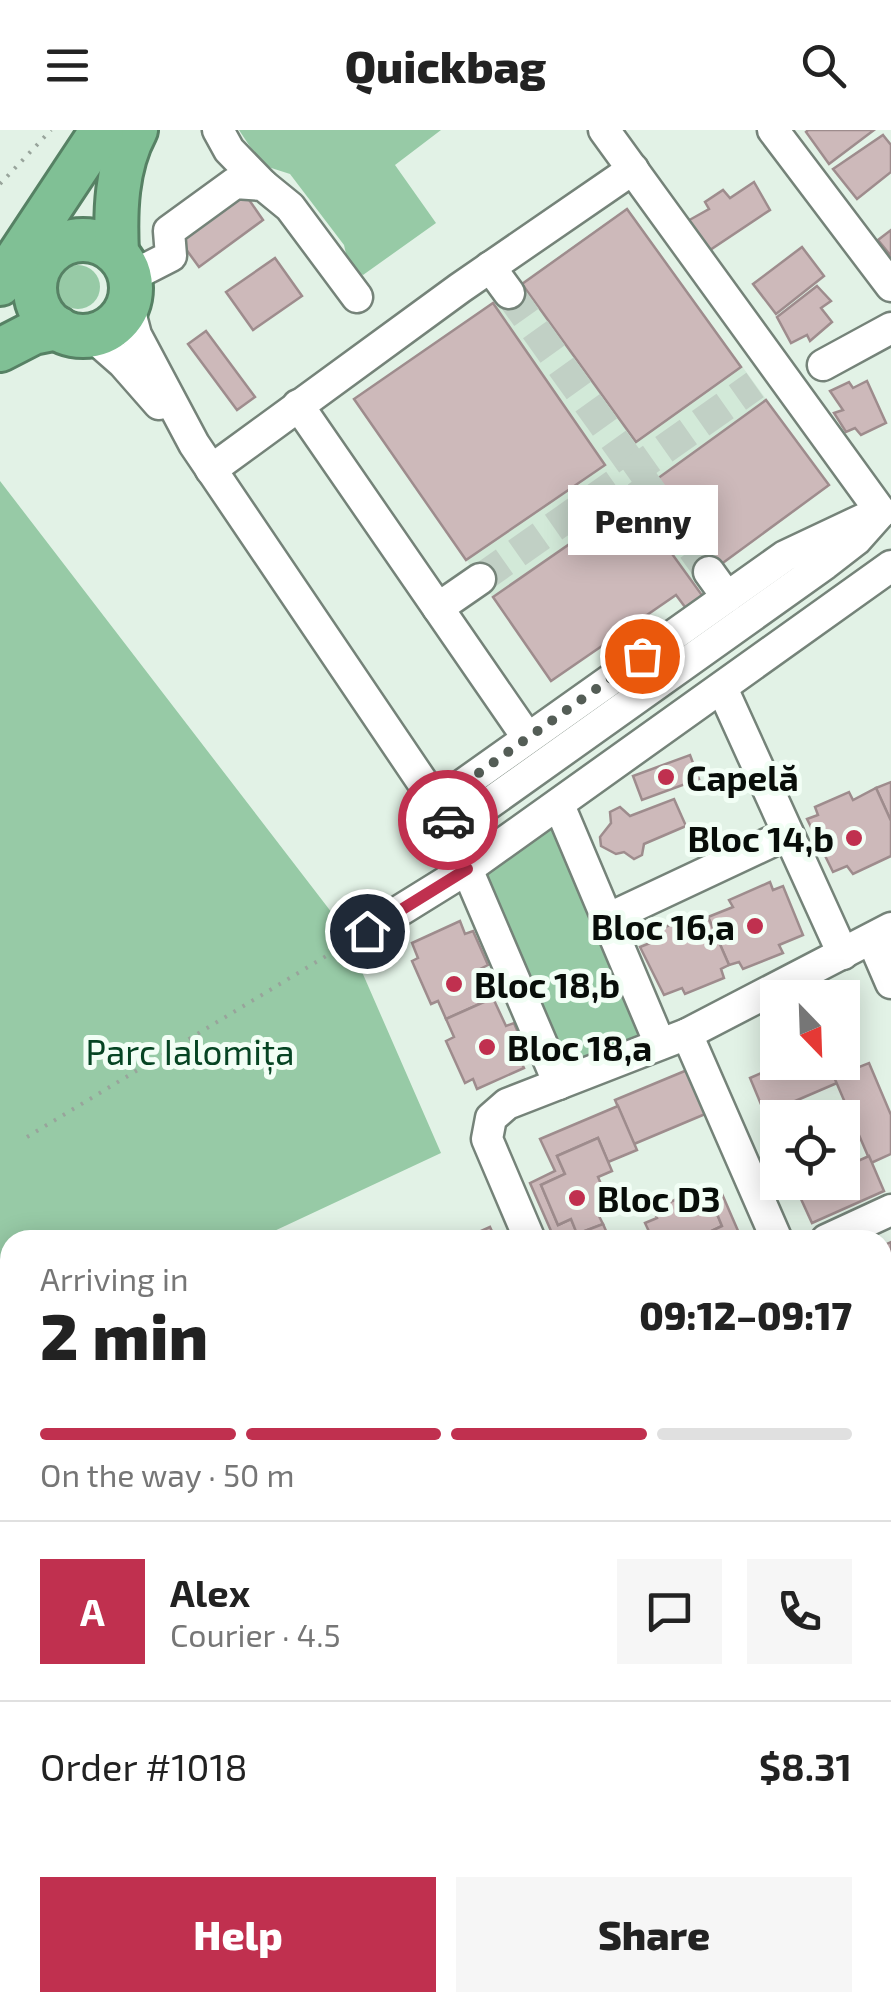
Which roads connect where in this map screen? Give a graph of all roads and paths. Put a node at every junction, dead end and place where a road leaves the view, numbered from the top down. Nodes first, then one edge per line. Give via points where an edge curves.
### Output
1 (50, 130) edge
2 (102, 130) edge
3 (120, 130) edge
4 (136, 130) edge
5 (218, 130) edge
6 (604, 130) edge
7 (773, 130) edge
8 (632, 169) junction
9 (0, 184) edge
10 (263, 184) junction
11 (68, 242) junction
12 (490, 267) junction
13 (125, 278) junction
14 (18, 284) edge
15 (891, 286) edge
16 (509, 293) tunnel mouth
17 (357, 297) dead end
18 (0, 323) edge
19 (891, 328) edge
20 (74, 332) junction
21 (0, 350) edge
22 (823, 365) dead end
23 (298, 405) junction
24 (194, 444) junction
25 (211, 470) junction
26 (886, 509) edge
27 (891, 566) edge
28 (480, 579) tunnel mouth
29 (438, 608) junction
30 (722, 688) junction
31 (528, 737) junction
32 (437, 803) junction
33 (559, 804) junction
34 (788, 834) junction
35 (467, 869) junction
36 (607, 919) junction
37 (367, 931) joint
38 (881, 934) edge
39 (843, 954) junction
40 (891, 983) edge
41 (673, 1039) junction
42 (559, 1084) junction
43 (27, 1136) dead end
44 (891, 1210) edge
45 (526, 1230) edge
46 (772, 1230) edge
47 (848, 1230) edge

1 - 9 path
2 - 14 highway
3 - 11 highway
4 - 13 highway via 118,190
5 - 10 street
6 - 8 street
7 - 15 street
8 - 12 street
8 - 26 street via 766,377
10 - 13 street via 234,183 169,231 171,256
10 - 17 street via 290,207
11 - 13 highway via 94,241
11 - 14 highway
12 - 16 street
12 - 23 street
13 - 20 highway via 110,328
13 - 24 street via 136,335
14 - 18 highway
14 - 20 highway
19 - 22 street
20 - 21 highway via 33,333
20 - 24 street via 123,363
23 - 25 street
23 - 29 street
24 - 25 street
25 - 32 street
26 - 31 street via 718,584
26 - 32 street via 825,564 484,806 464,813
27 - 30 street
28 - 29 street
29 - 31 street
30 - 33 street
30 - 34 street
31 - 32 street
32 - 35 street via 448,820 448,848
33 - 35 street
33 - 36 street
34 - 36 street
34 - 39 street
35 - 37 street
35 - 42 street
36 - 41 street
37 - 43 path
38 - 39 street
38 - 40 street
39 - 41 street
41 - 42 street
41 - 46 street
42 - 45 street via 507,1104 491,1118 487,1139
44 - 47 street

